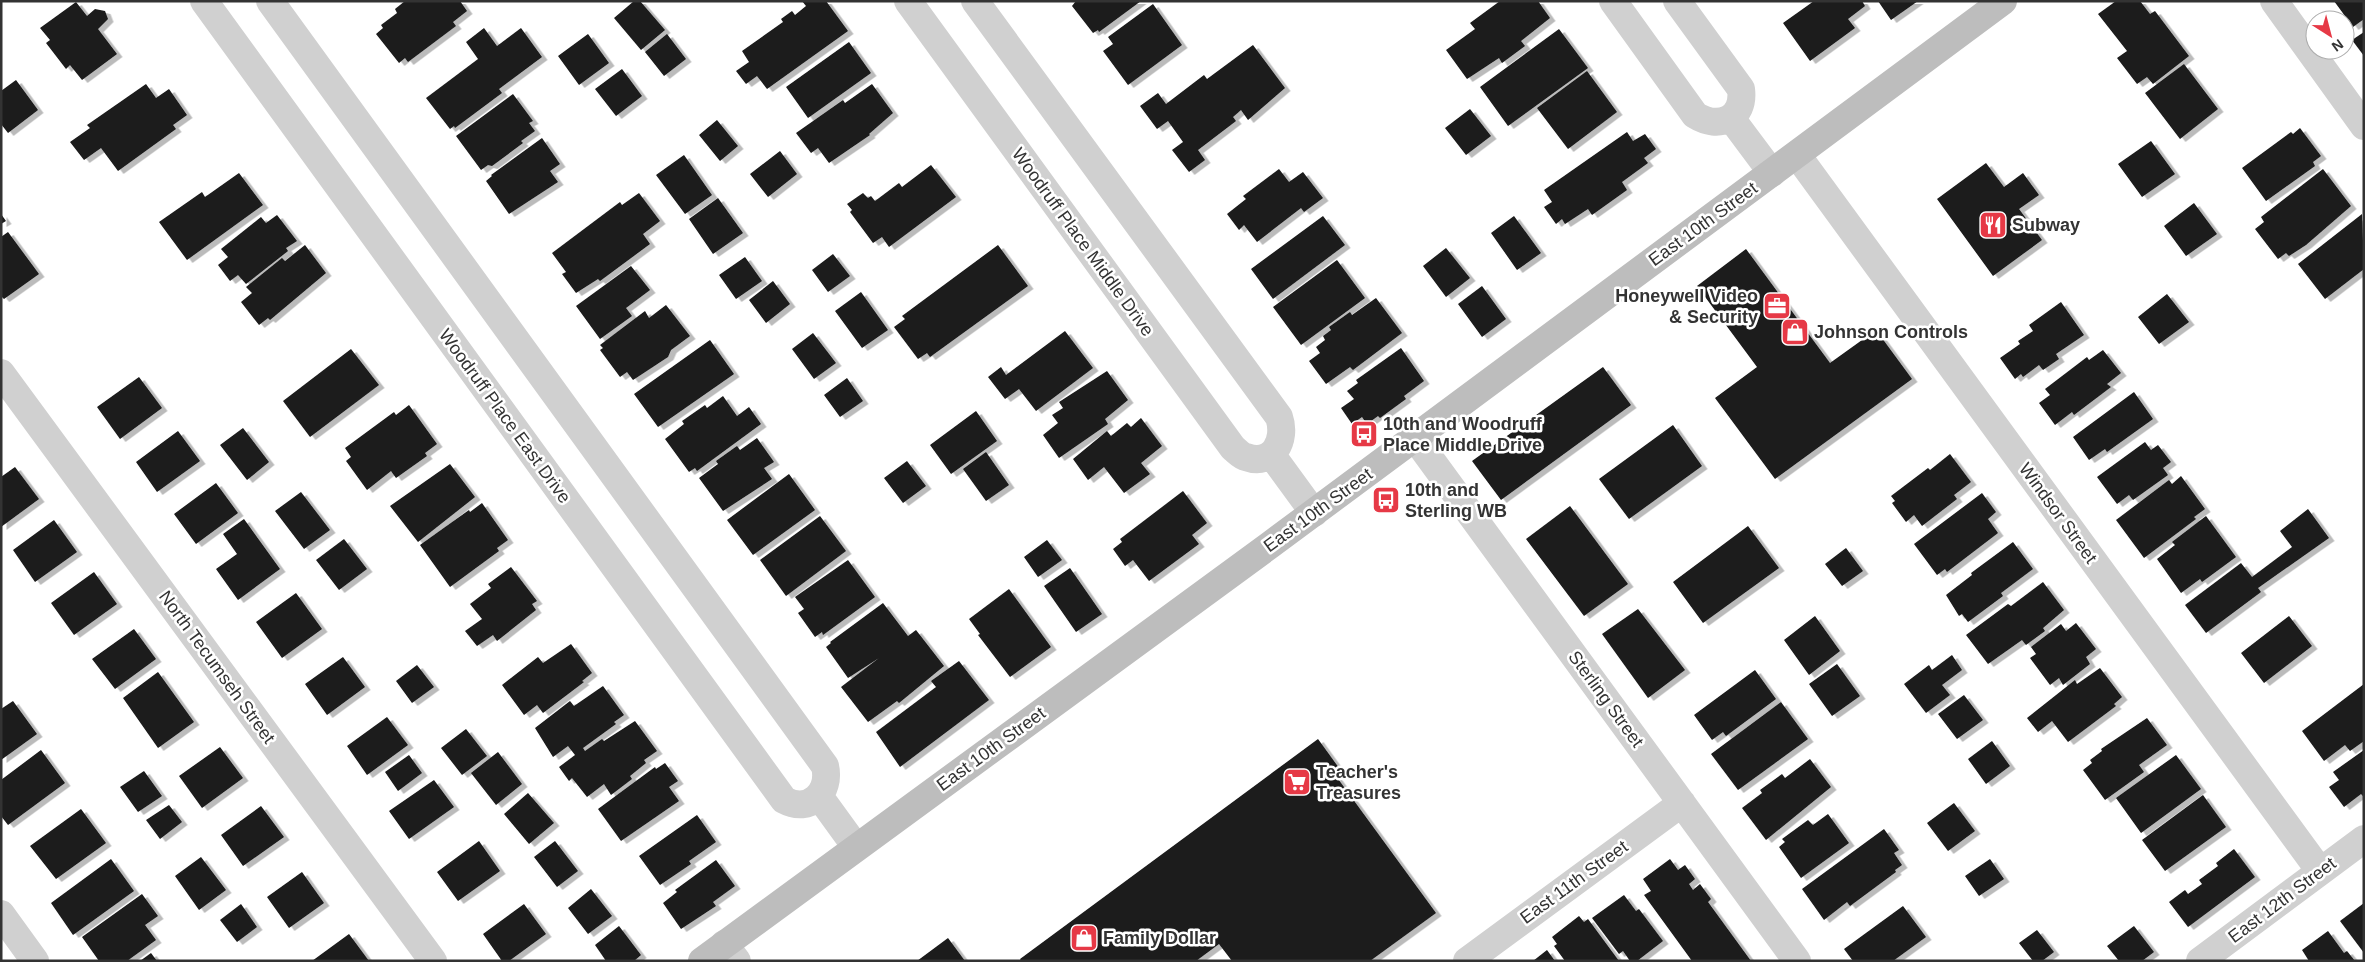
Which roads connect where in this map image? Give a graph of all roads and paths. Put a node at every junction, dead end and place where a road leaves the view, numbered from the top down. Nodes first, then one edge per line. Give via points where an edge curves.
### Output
1 (204, 1) edge
2 (270, 1) edge
3 (908, 1) edge
4 (975, 1) edge
5 (1613, 1) edge
6 (1677, 1) edge
7 (2003, 1) edge
8 (2274, 1) edge
9 (1731, 118) junction
10 (2364, 126) edge
11 (1797, 155) junction
12 (1772, 173) junction
13 (1, 374) edge
14 (10, 402) edge
15 (1415, 438) junction
16 (1271, 454) junction
17 (1314, 513) junction
18 (819, 796) junction
19 (1682, 803) junction
20 (2364, 839) edge
21 (856, 847) junction
22 (2320, 871) junction
23 (1, 914) edge
24 (731, 952) edge
25 (2209, 957) edge
26 (35, 961) edge
27 (433, 961) edge
28 (702, 961) edge
29 (1467, 961) edge
30 (1797, 961) edge

1 - 18 street, Woodruff Place East Drive via 784,800 808,804
2 - 18 street via 825,766 827,782
3 - 16 street, Woodruff Place Middle Drive via 1233,448 1245,457 1258,459
4 - 16 street via 1279,417 1283,431
5 - 9 street via 1695,115 1717,123
6 - 9 street via 1740,89 1739,109
7 - 11 main road, East 10th Street
8 - 10 street
9 - 12 street
11 - 12 main road, East 10th Street
11 - 22 street, Windsor Street
12 - 15 main road, East 10th Street
13 - 14 street, North Tecumseh Street
14 - 27 street, North Tecumseh Street
15 - 17 main road, East 10th Street
15 - 19 street, Sterling Street
16 - 17 street
17 - 21 main road, East 10th Street
18 - 21 street
19 - 29 street, East 11th Street
19 - 30 street, Sterling Street
20 - 22 street, East 12th Street
21 - 24 main road, East 10th Street
22 - 25 street, East 12th Street
23 - 26 street
24 - 28 main road, East 10th Street

